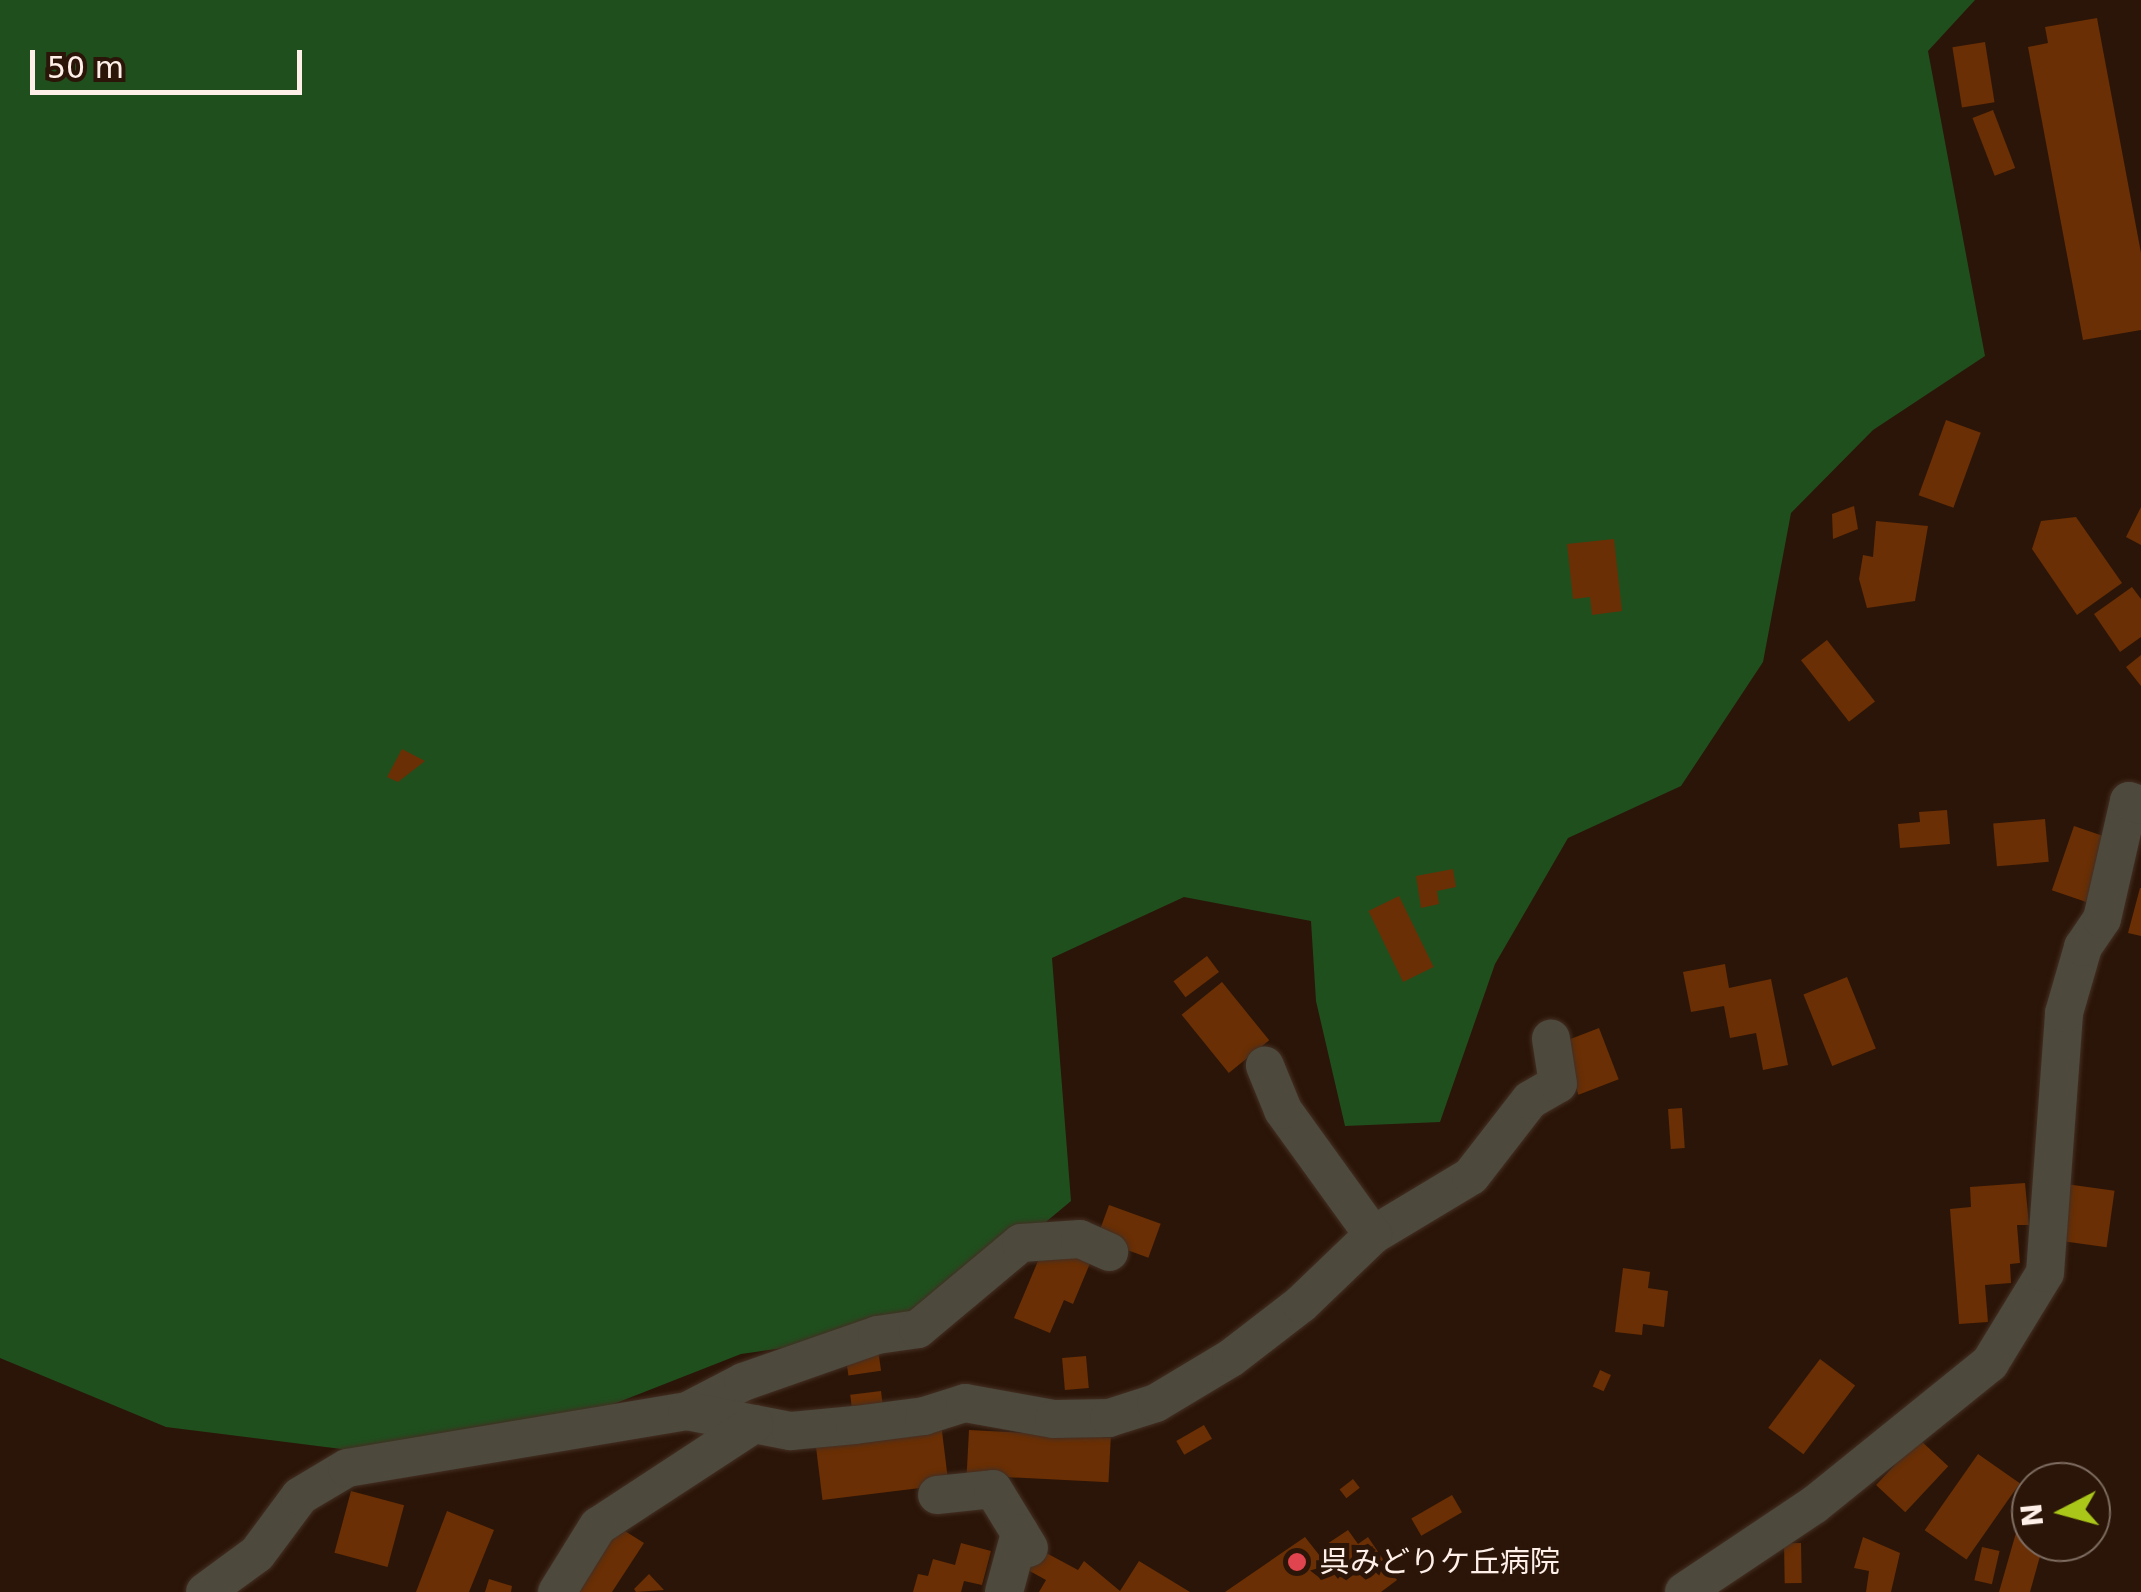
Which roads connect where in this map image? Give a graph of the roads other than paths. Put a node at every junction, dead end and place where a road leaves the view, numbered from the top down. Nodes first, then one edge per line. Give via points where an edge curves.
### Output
1 (2141, 805) edge
2 (1551, 1039) dead end
3 (1265, 1066) dead end
4 (1373, 1235) junction
5 (1109, 1252) dead end
6 (687, 1412) junction
7 (754, 1424) junction
8 (938, 1495) dead end
9 (205, 1592) edge
10 (557, 1592) edge
11 (1004, 1592) edge
12 (1684, 1592) edge

1 - 12 street via 2129,801 2102,918 2083,947 2064,1013 2044,1273 1990,1363 1814,1506
2 - 4 street via 1558,1084 1530,1100 1471,1176
3 - 4 street via 1284,1110
4 - 7 street via 1302,1304 1230,1358 1156,1402 1108,1418 1054,1419 965,1403 855,1425 791,1431
5 - 6 street via 1080,1240 1021,1243 918,1329 877,1335 743,1382
6 - 7 street
6 - 9 street via 347,1468 300,1496 257,1554
7 - 10 street via 598,1526
8 - 11 street via 993,1489 1025,1541

